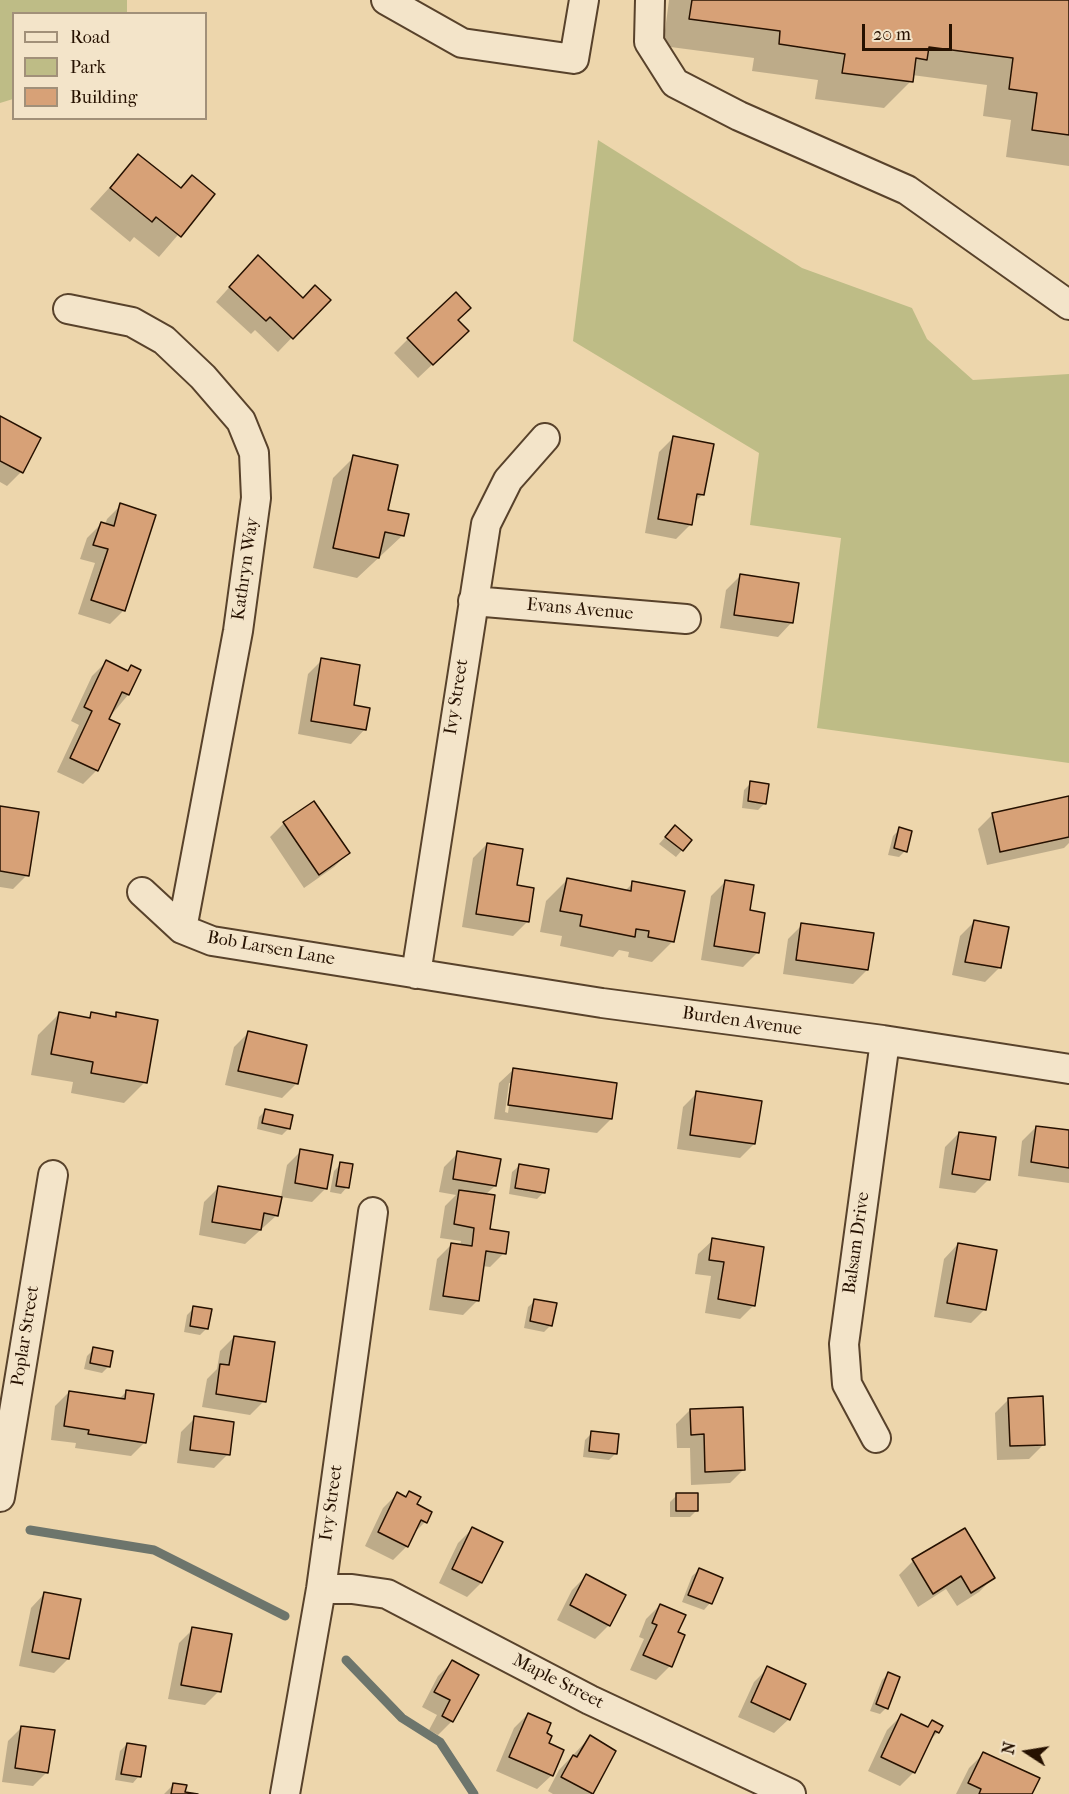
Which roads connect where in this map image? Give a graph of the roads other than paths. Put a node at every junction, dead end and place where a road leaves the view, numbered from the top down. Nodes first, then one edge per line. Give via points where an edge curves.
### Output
1 (386, 0) edge
2 (584, 0) edge
3 (650, 0) edge
4 (1069, 305) edge
5 (68, 309) dead end
6 (545, 438) dead end
7 (473, 601) junction
8 (686, 619) dead end
9 (142, 892) dead end
10 (182, 929) junction
11 (416, 974) junction
12 (885, 1041) junction
13 (1069, 1069) edge
14 (53, 1175) dead end
15 (374, 1212) dead end
16 (876, 1438) dead end
17 (0, 1497) edge
18 (321, 1589) junction
19 (285, 1794) edge
20 (790, 1794) edge

1 - 2 street via 462,43 574,59
3 - 4 street via 649,42 675,83 907,190
5 - 10 street, Kathryn Way via 132,322 164,340 241,421 255,453 256,498 238,631
6 - 7 street, Ivy Street via 508,480 486,524
7 - 8 street, Evans Avenue
7 - 11 street, Ivy Street
9 - 10 street, Bob Larsen Lane
10 - 11 street, Bob Larsen Lane via 212,941
11 - 12 street, Burden Avenue
12 - 13 street, Burden Avenue
12 - 16 street, Balsam Drive via 844,1344 847,1384
14 - 17 street, Poplar Street
15 - 18 street, Ivy Street
18 - 19 street, Ivy Street
18 - 20 street, Maple Street via 387,1594 591,1700

